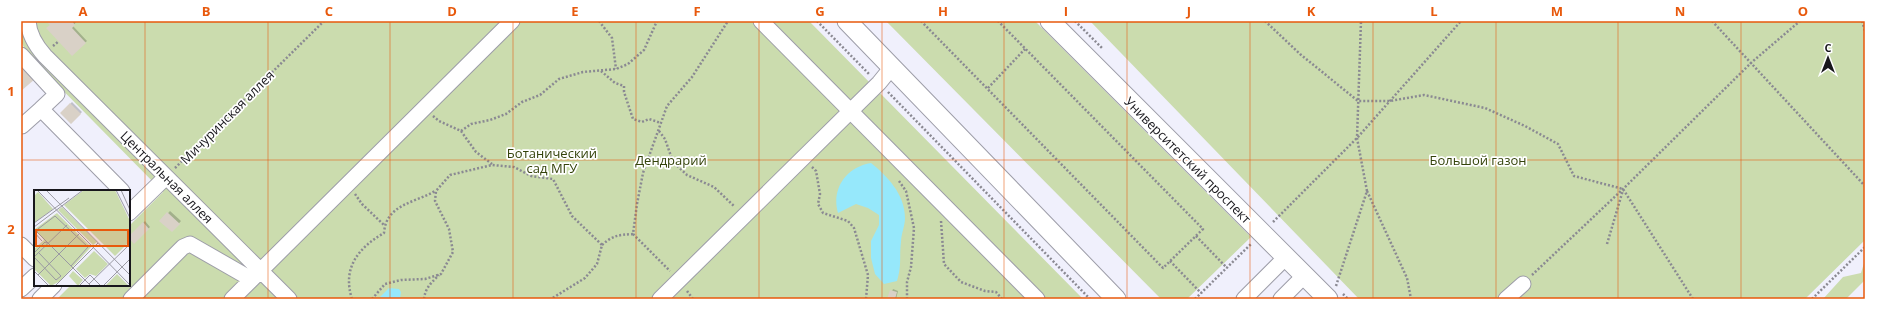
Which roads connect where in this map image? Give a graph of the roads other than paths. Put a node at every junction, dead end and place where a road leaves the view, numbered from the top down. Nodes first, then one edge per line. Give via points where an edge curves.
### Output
1 (28, 21) edge
2 (512, 21) edge
3 (761, 21) edge
4 (847, 21) edge
5 (1050, 21) edge
6 (21, 55) edge
7 (892, 67) junction
8 (41, 109) junction
9 (850, 111) junction
10 (21, 125) edge
11 (166, 177) junction
12 (121, 190) edge
13 (130, 209) edge
14 (21, 245) edge
15 (34, 258) edge
16 (1285, 258) junction
17 (256, 275) junction
18 (1304, 276) junction
19 (34, 277) edge
20 (1522, 284) road end
21 (53, 286) edge
22 (21, 289) edge
23 (1332, 293) edge
24 (40, 299) edge
25 (131, 299) edge
26 (232, 299) edge
27 (289, 299) edge
28 (660, 299) edge
29 (1037, 299) edge
30 (1116, 299) edge
31 (1244, 299) edge
32 (1281, 299) edge
33 (1506, 299) edge

1 - 11 street, Центральная аллея via 28,29 36,46
2 - 17 street
3 - 9 street
4 - 7 main road
5 - 16 main road, Университетский проспект
6 - 8 street via 57,94
7 - 9 street
7 - 30 main road
8 - 10 street
8 - 12 street
9 - 28 street
9 - 29 street
11 - 13 street
11 - 17 street, Центральная аллея
14 - 15 street
16 - 18 main road, Университетский проспект
16 - 31 street
17 - 25 street via 190,244 183,247
17 - 26 street
17 - 27 street, Центральная аллея
18 - 23 main road, Университетский проспект
18 - 32 street
19 - 22 street
20 - 33 street
21 - 24 street

